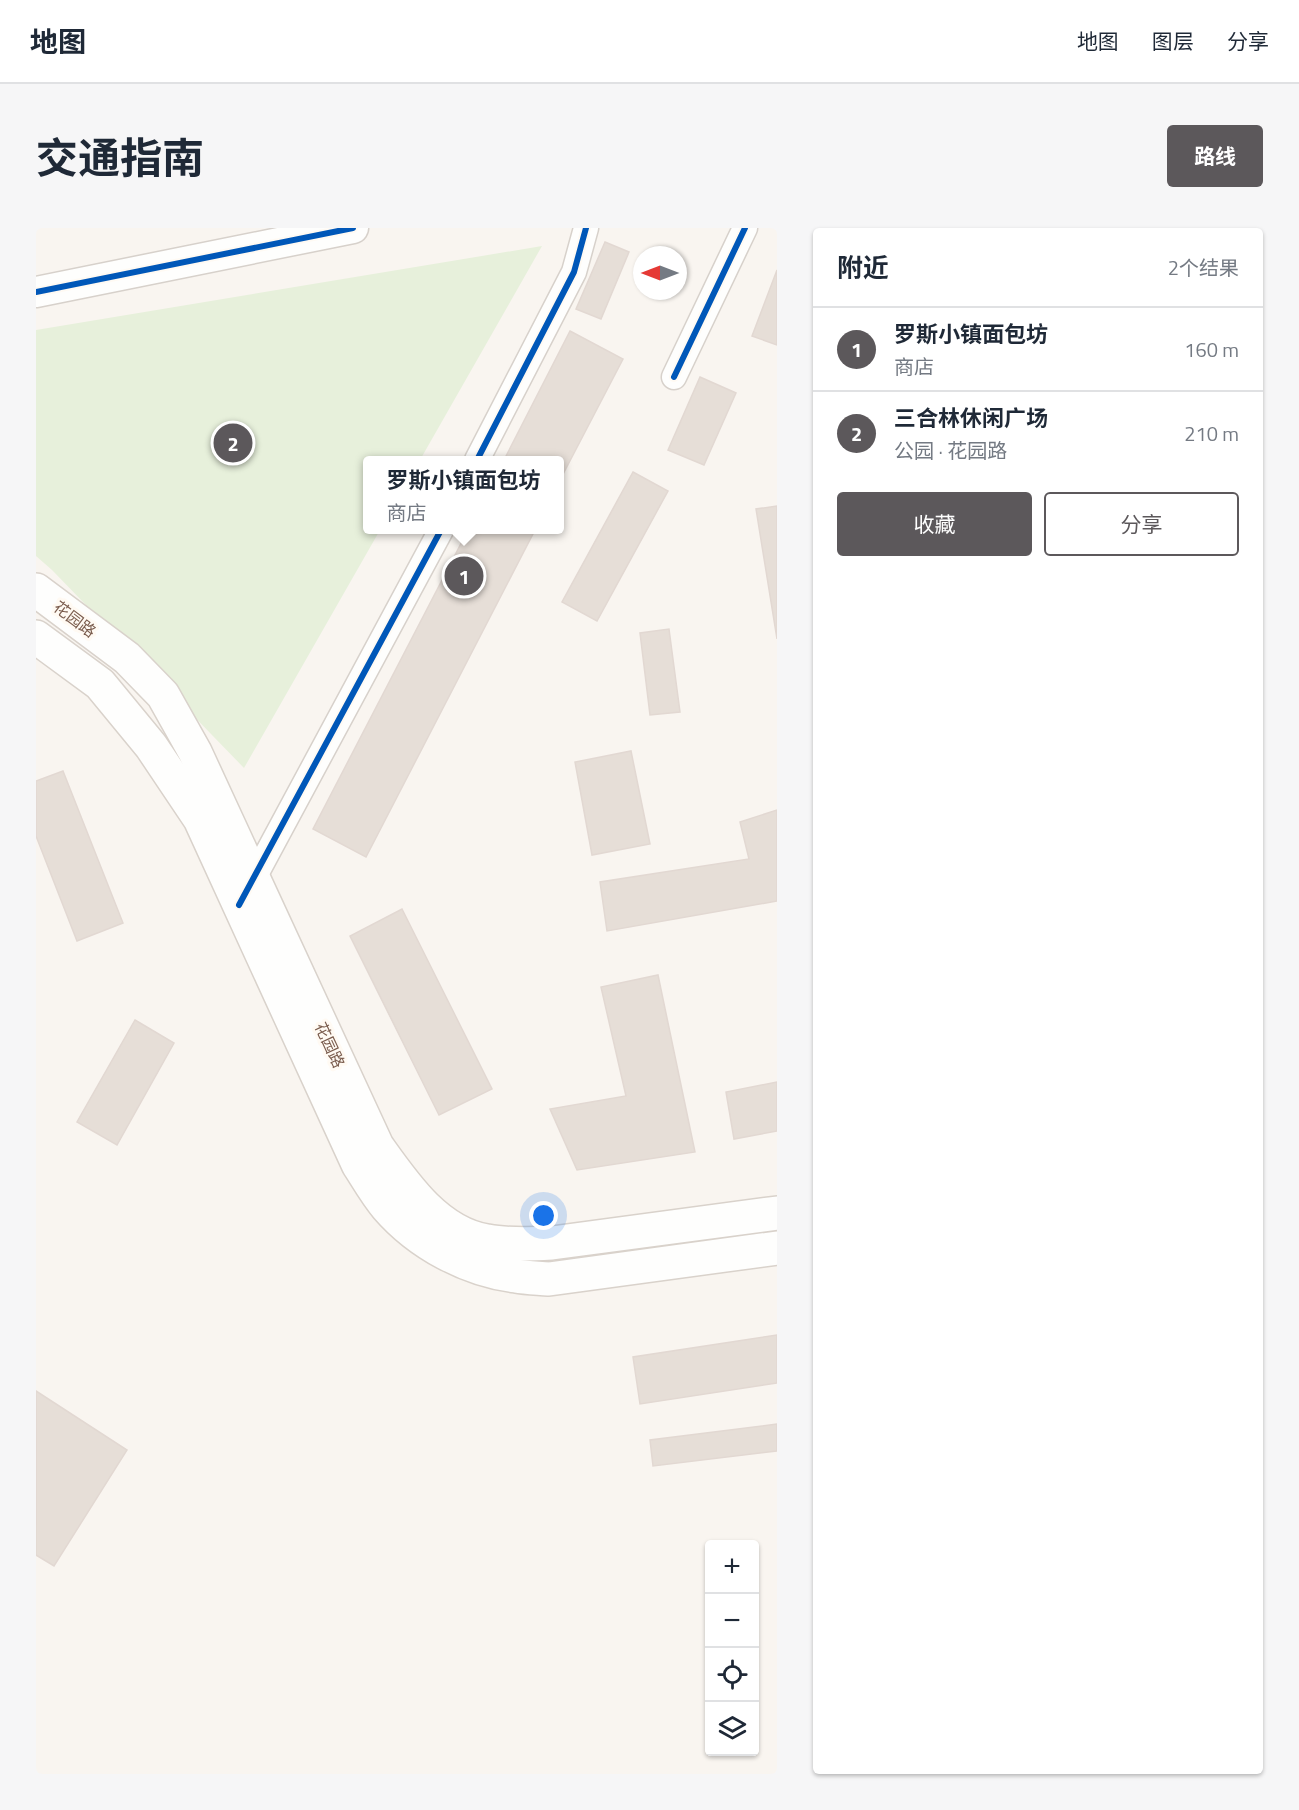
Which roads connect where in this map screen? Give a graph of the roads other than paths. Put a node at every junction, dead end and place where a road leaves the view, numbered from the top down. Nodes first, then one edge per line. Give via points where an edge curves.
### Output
1 (353, 228) edge
2 (586, 228) edge
3 (745, 228) edge
4 (36, 292) edge
5 (674, 377) dead end
6 (479, 456) edge
7 (439, 534) edge
8 (36, 590) edge
9 (36, 637) edge
10 (246, 892) junction
11 (777, 1213) edge
12 (777, 1248) edge

1 - 4 street
2 - 6 street via 574,272
3 - 5 street
7 - 10 street
8 - 10 main road, 花园路 via 127,658 163,695 195,752
9 - 10 main road, 花园路 via 100,684 151,746
10 - 11 main road, 花园路 via 377,1146 402,1182 448,1226 486,1241 529,1244
10 - 12 main road, 花园路 via 358,1164 387,1207 442,1252 476,1267 549,1279

